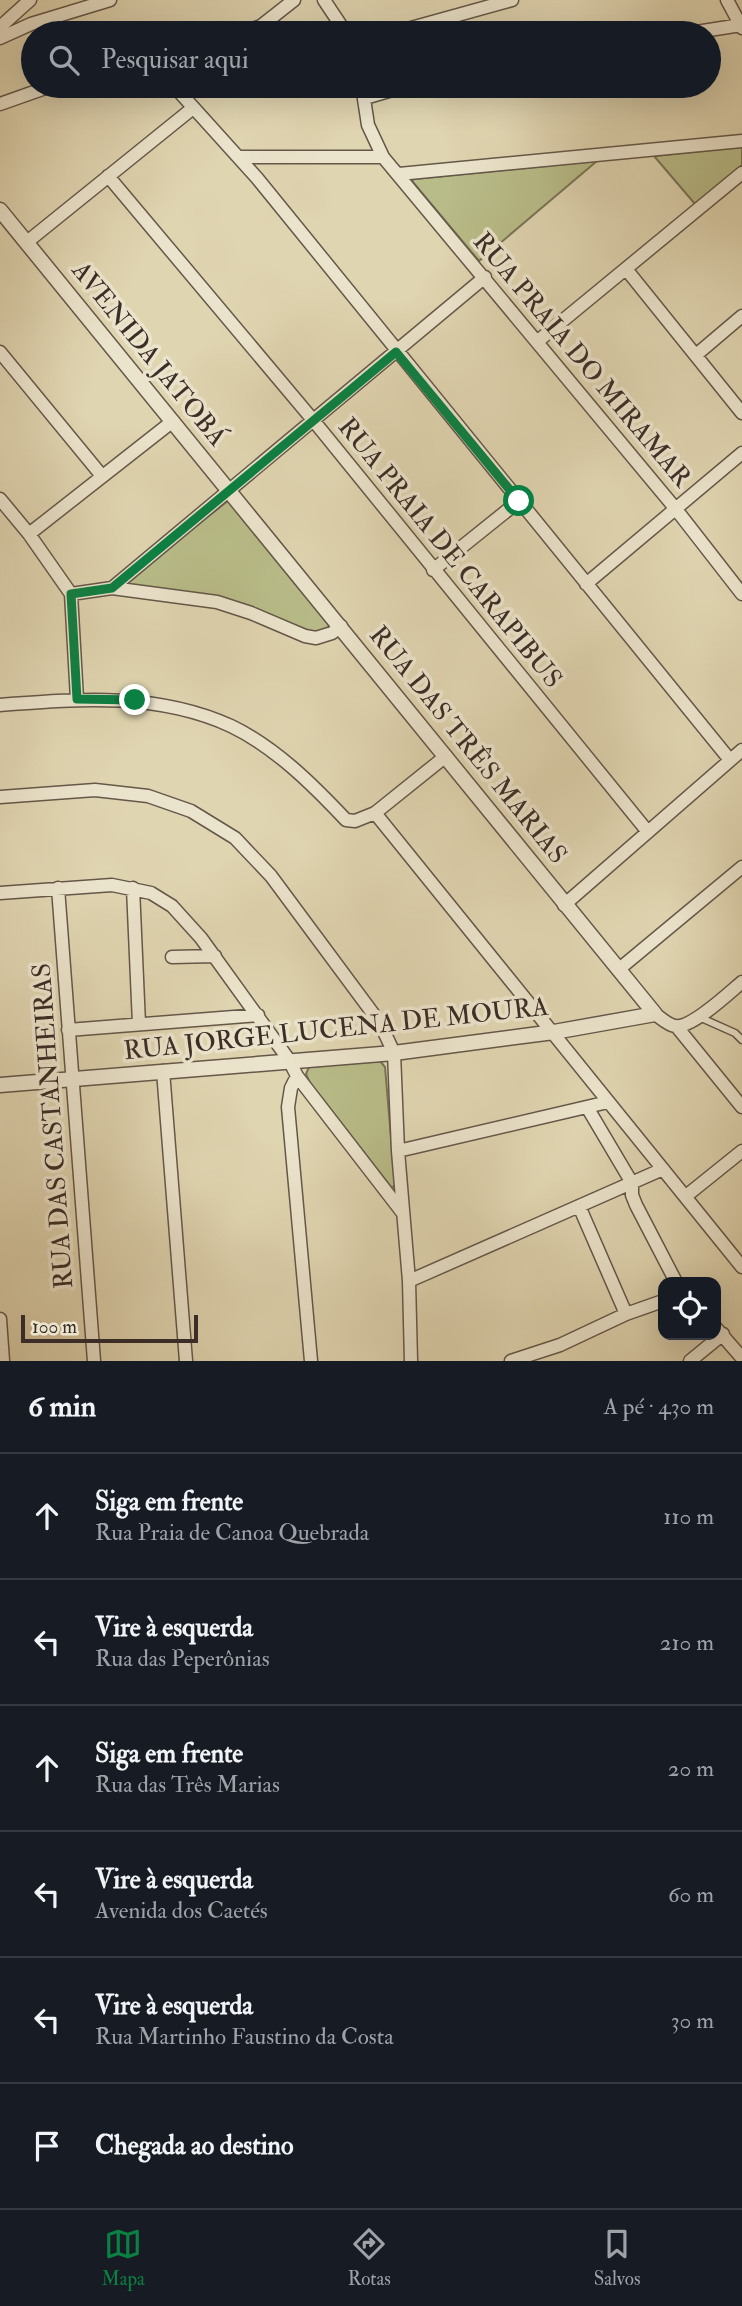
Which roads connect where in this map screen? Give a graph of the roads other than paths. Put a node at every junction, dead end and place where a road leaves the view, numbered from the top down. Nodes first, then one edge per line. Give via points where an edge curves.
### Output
1 (30, 0) edge
2 (110, 0) edge
3 (294, 0) edge
4 (324, 0) edge
5 (512, 0) edge
6 (727, 0) edge
7 (42, 21) edge
8 (267, 21) edge
9 (338, 21) edge
10 (436, 21) edge
11 (0, 27) edge
12 (741, 27) edge
13 (21, 29) edge
14 (721, 29) edge
15 (0, 38) edge
16 (21, 97) edge
17 (184, 98) edge
18 (364, 98) edge
19 (0, 104) edge
20 (193, 108) junction
21 (742, 141) edge
22 (238, 157) junction
23 (383, 157) junction
24 (742, 173) edge
25 (400, 174) junction
26 (108, 176) junction
27 (0, 210) edge
28 (27, 242) junction
29 (626, 269) junction
30 (485, 277) junction
31 (742, 316) edge
32 (538, 341) junction
33 (0, 352) edge
34 (396, 352) junction
35 (696, 355) junction
36 (742, 413) edge
37 (313, 420) junction
38 (173, 421) junction
39 (742, 453) edge
40 (102, 476) junction
41 (229, 491) junction
42 (0, 499) edge
43 (519, 501) junction
44 (675, 508) junction
45 (29, 534) junction
46 (433, 569) junction
47 (586, 584) junction
48 (112, 588) junction
49 (741, 592) edge
50 (71, 594) junction
51 (341, 626) junction
52 (77, 699) junction
53 (0, 705) edge
54 (742, 750) edge
55 (446, 756) junction
56 (730, 760) junction
57 (0, 797) edge
58 (374, 813) junction
59 (648, 832) junction
60 (742, 867) edge
61 (58, 888) junction
62 (133, 888) junction
63 (0, 892) edge
64 (564, 905) junction
65 (215, 956) junction
66 (172, 957) dead end
67 (618, 970) junction
68 (742, 982) edge
69 (655, 1014) junction
70 (258, 1015) junction
71 (699, 1017) junction
72 (139, 1024) junction
73 (677, 1027) junction
74 (742, 1027) edge
75 (68, 1030) junction
76 (554, 1032) junction
77 (735, 1033) junction
78 (742, 1040) edge
79 (394, 1053) junction
80 (289, 1060) junction
81 (163, 1071) junction
82 (297, 1076) junction
83 (71, 1080) junction
84 (0, 1085) edge
85 (608, 1102) junction
86 (587, 1107) junction
87 (742, 1107) edge
88 (398, 1151) junction
89 (742, 1151) edge
90 (663, 1169) junction
91 (632, 1183) junction
92 (686, 1196) junction
93 (579, 1206) junction
94 (402, 1212) junction
95 (742, 1267) edge
96 (673, 1277) edge
97 (409, 1281) junction
98 (658, 1303) edge
99 (626, 1314) junction
100 (0, 1320) edge
101 (721, 1333) edge
102 (710, 1340) edge
103 (742, 1358) edge
104 (3, 1361) edge
105 (94, 1361) edge
106 (186, 1361) edge
107 (311, 1361) edge
108 (411, 1361) edge
109 (511, 1361) edge
110 (690, 1361) edge

1 - 11 street
2 - 7 street
3 - 8 street
4 - 9 street
5 - 10 street
6 - 12 street
12 - 14 street
13 - 15 street
16 - 19 street
17 - 20 street
18 - 23 street, RUA PRAIA DO MIRAMAR via 368,125
20 - 22 street
20 - 26 street
21 - 25 street
22 - 23 street
22 - 34 street
23 - 25 street, RUA PRAIA DO MIRAMAR
24 - 29 street
25 - 30 street, RUA PRAIA DO MIRAMAR
26 - 28 street
26 - 37 street, RUA PRAIA DE CARAPIBUS
27 - 28 street, AVENIDA JATOBÁ
28 - 38 street, AVENIDA JATOBÁ
29 - 32 street
29 - 35 street
30 - 32 street, RUA PRAIA DO MIRAMAR
30 - 34 street
31 - 35 street
32 - 44 street, RUA PRAIA DO MIRAMAR
33 - 40 street
34 - 37 street
34 - 43 street
35 - 36 street
37 - 41 street
37 - 46 street, RUA PRAIA DE CARAPIBUS
38 - 40 street
38 - 41 street, AVENIDA JATOBÁ
39 - 44 street
40 - 45 street
41 - 48 street
41 - 51 street, AVENIDA JATOBÁ
42 - 45 street
43 - 46 street
43 - 47 street
44 - 47 street
44 - 49 street, RUA PRAIA DO MIRAMAR
45 - 50 street
46 - 59 street, RUA PRAIA DE CARAPIBUS
47 - 56 street
48 - 50 street, RUA DAS TRÊS MARIAS
48 - 51 street, RUA DAS TRÊS MARIAS via 216,603 316,638
50 - 52 street
51 - 55 street, RUA DAS TRÊS MARIAS
52 - 53 street
52 - 58 street via 135,700 184,709 232,727 305,779 346,820
54 - 56 street
55 - 58 street
55 - 64 street, RUA DAS TRÊS MARIAS
56 - 59 street
57 - 79 street via 96,790 148,796 191,811 235,838 271,876 380,1023
58 - 76 street
59 - 64 street
60 - 67 street
61 - 62 street
61 - 63 street
61 - 75 street, RUA DAS CASTANHEIRAS
62 - 65 street via 151,892 172,906
62 - 72 street
64 - 67 street, RUA DAS TRÊS MARIAS
65 - 66 street
65 - 70 street
67 - 69 street, RUA DAS TRÊS MARIAS
68 - 71 street
69 - 73 street
69 - 76 street, RUA JORGE LUCENA DE MOURA
70 - 72 street
70 - 80 street
71 - 73 street
71 - 77 lane
72 - 75 street
73 - 87 street
74 - 77 lane
75 - 83 street, RUA DAS CASTANHEIRAS
76 - 79 street, RUA JORGE LUCENA DE MOURA
76 - 85 street
77 - 78 lane
79 - 80 street, RUA JORGE LUCENA DE MOURA
79 - 88 street
80 - 81 street, RUA JORGE LUCENA DE MOURA
80 - 82 street
81 - 83 street, RUA JORGE LUCENA DE MOURA
81 - 106 street
82 - 94 street
82 - 107 street via 288,1107
83 - 84 street, RUA JORGE LUCENA DE MOURA
83 - 105 street, RUA DAS CASTANHEIRAS
85 - 86 street
85 - 90 street
86 - 88 street
86 - 91 street
88 - 94 street
89 - 92 street
90 - 91 street
90 - 92 street
91 - 93 street
91 - 96 street via 636,1205
92 - 95 street
93 - 97 street
93 - 99 street
94 - 97 street
97 - 108 street
98 - 99 street
99 - 109 street via 560,1345
100 - 104 street
101 - 103 street
102 - 110 street

